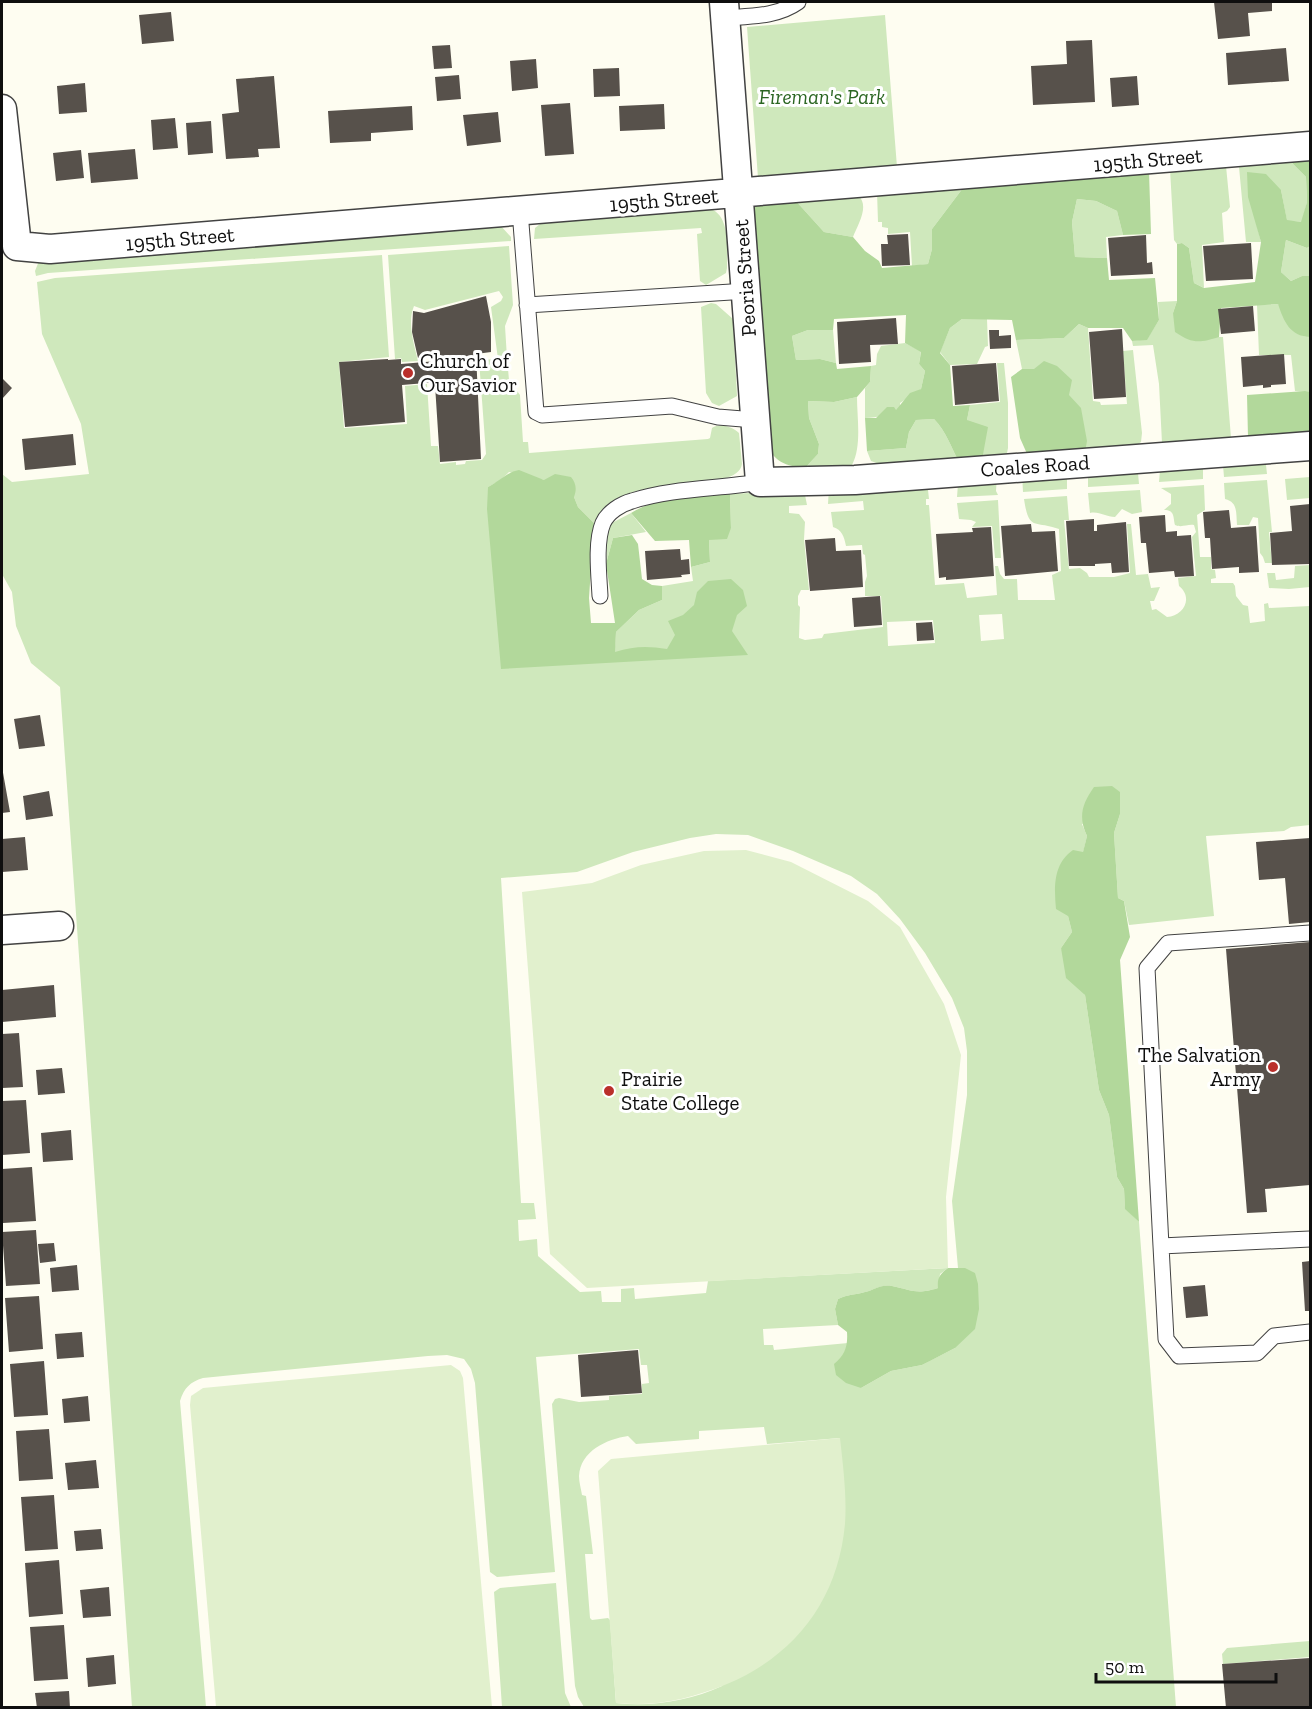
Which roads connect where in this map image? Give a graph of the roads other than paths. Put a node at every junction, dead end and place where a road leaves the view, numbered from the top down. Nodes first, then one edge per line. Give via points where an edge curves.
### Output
1 (798, 2) edge
2 (724, 10) edge
3 (2, 109) edge
4 (1311, 146) edge
5 (739, 194) junction
6 (520, 211) junction
7 (9, 255) edge
8 (747, 291) junction
9 (527, 305) junction
10 (756, 420) junction
11 (1311, 446) edge
12 (760, 482) junction
13 (600, 596) dead end
14 (58, 926) dead end
15 (2, 930) edge
16 (1311, 933) edge
17 (1311, 1239) edge
18 (1161, 1246) junction
19 (1311, 1332) edge

1 - 2 lane via 770,14
2 - 5 street, Peoria Street
3 - 7 street
4 - 5 street, 195th Street
5 - 6 street, 195th Street
5 - 8 street, Peoria Street
6 - 7 street, 195th Street
6 - 9 lane
8 - 9 lane
8 - 10 street, Peoria Street
9 - 10 lane via 536,412 542,415 672,406 718,417
10 - 12 street, Peoria Street
11 - 12 street, Coales Road via 855,480
12 - 13 lane via 629,501 610,512 600,538
14 - 15 street
16 - 18 lane via 1168,943 1148,968
17 - 18 lane
18 - 19 lane via 1166,1339 1179,1356 1257,1353 1274,1336

